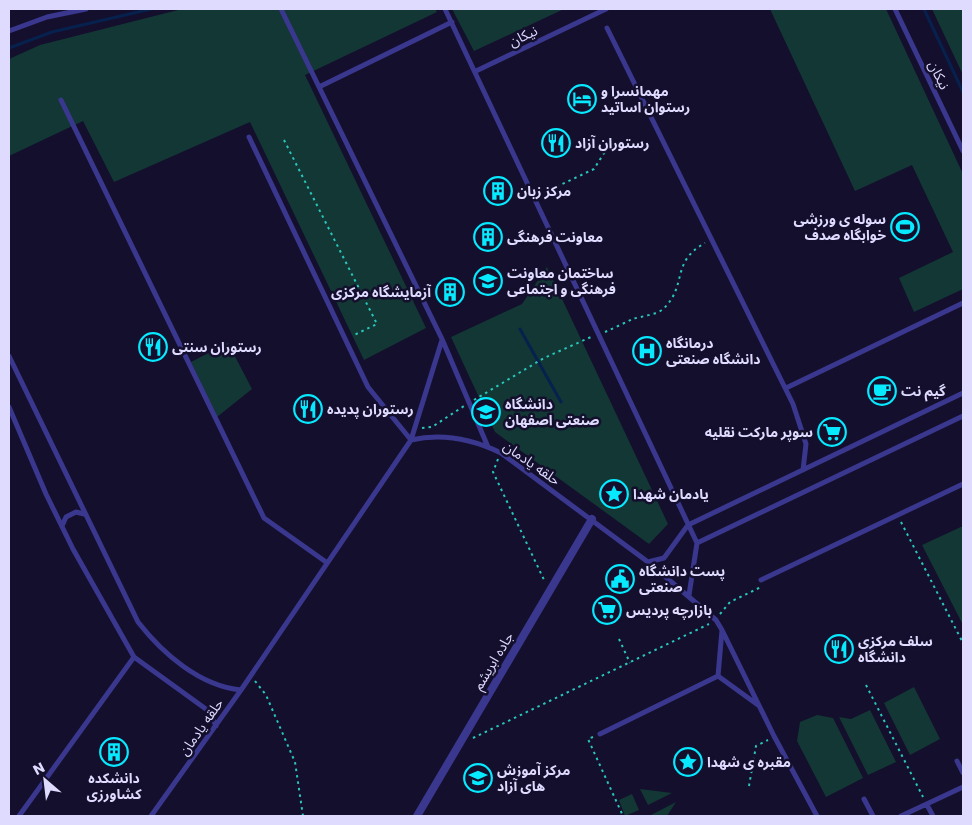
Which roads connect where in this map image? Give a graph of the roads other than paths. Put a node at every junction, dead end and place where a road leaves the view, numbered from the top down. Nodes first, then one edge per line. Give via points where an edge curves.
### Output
1 (86, 9) edge
2 (282, 9) edge
3 (445, 9) edge
4 (606, 9) edge
5 (895, 9) edge
6 (452, 22) junction
7 (607, 28) dead end
8 (9, 31) edge
9 (476, 71) junction
10 (321, 86) junction
11 (61, 100) dead end
12 (249, 137) dead end
13 (963, 152) edge
14 (963, 303) edge
15 (442, 340) junction
16 (9, 356) edge
17 (786, 388) junction
18 (963, 393) edge
19 (9, 407) edge
20 (963, 416) edge
21 (412, 440) junction
22 (488, 447) junction
23 (803, 470) junction
24 (963, 484) edge
25 (84, 514) junction
26 (592, 519) junction
27 (688, 525) junction
28 (62, 526) junction
29 (697, 543) junction
30 (326, 562) junction
31 (648, 562) junction
32 (761, 580) road end
33 (689, 596) junction
34 (722, 630) junction
35 (134, 657) junction
36 (718, 676) junction
37 (241, 690) junction
38 (759, 706) junction
39 (216, 726) junction
40 (600, 734) road end
41 (957, 761) dead end
42 (963, 773) edge
43 (963, 787) edge
44 (864, 799) dead end
45 (927, 805) junction
46 (19, 816) edge
47 (152, 816) edge
48 (417, 816) edge
49 (817, 816) edge
50 (873, 816) edge
51 (901, 816) edge
52 (933, 816) edge

1 - 8 lane via 47,17
2 - 10 lane
3 - 6 lane
4 - 9 lane, نیکان
5 - 13 lane, نیکان
6 - 9 lane
6 - 10 lane
7 - 17 lane
9 - 27 lane
10 - 15 lane
11 - 30 lane via 264,518
12 - 21 lane via 368,387
14 - 17 lane
15 - 21 lane
15 - 22 lane
16 - 25 lane
17 - 23 lane via 806,444
18 - 23 lane
19 - 28 lane
20 - 29 lane
21 - 22 lane, حلقه یادمان via 447,436
21 - 30 lane, حلقه یادمان
22 - 26 lane, حلقه یادمان
23 - 27 lane
24 - 32 lane
25 - 28 lane via 76,512 66,517
25 - 37 lane via 138,622 156,645 198,675 225,688
26 - 31 lane, حلقه یادمان
26 - 48 street, جاده ابریشم
27 - 29 lane
27 - 31 lane via 664,558
28 - 35 lane
29 - 33 lane
30 - 37 lane, حلقه یادمان
31 - 33 lane, حلقه یادمان
33 - 34 lane, حلقه یادمان via 716,620
34 - 36 lane
34 - 38 lane, حلقه یادمان
35 - 39 lane via 210,712
35 - 46 lane
36 - 38 lane
36 - 40 lane
37 - 39 lane, حلقه یادمان
38 - 49 lane, حلقه یادمان
39 - 47 lane, حلقه یادمان
41 - 42 lane
43 - 45 lane
44 - 50 lane
45 - 51 lane
45 - 52 lane

